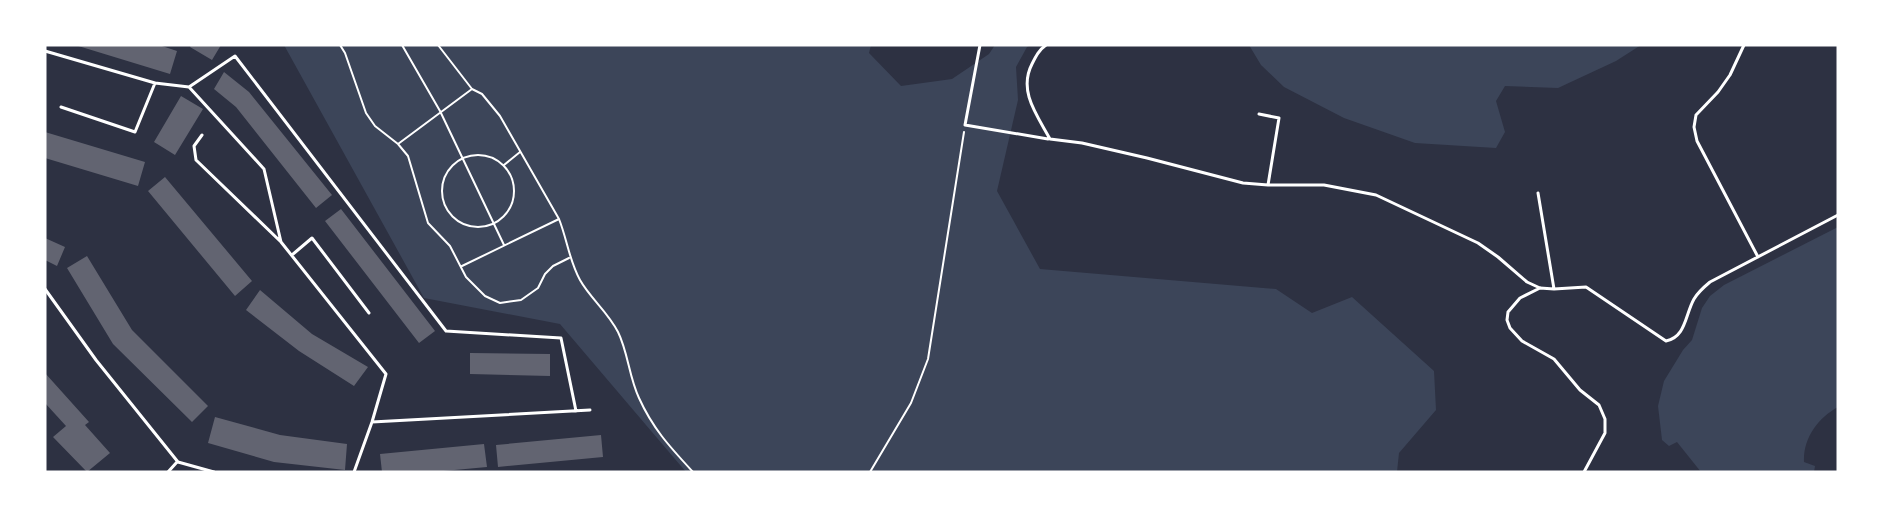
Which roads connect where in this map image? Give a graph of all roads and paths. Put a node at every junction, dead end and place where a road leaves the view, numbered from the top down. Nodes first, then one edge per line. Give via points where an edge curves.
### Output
1 (340, 45) edge
2 (402, 45) edge
3 (438, 45) edge
4 (980, 45) edge
5 (1046, 45) edge
6 (1744, 45) edge
7 (45, 51) edge
8 (155, 83) junction
9 (189, 87) junction
10 (472, 89) junction
11 (61, 107) dead end
12 (440, 111) junction
13 (1259, 114) dead end
14 (965, 125) junction
15 (202, 135) dead end
16 (1050, 139) junction
17 (398, 144) junction
18 (520, 152) junction
19 (463, 158) junction
20 (504, 165) junction
21 (1268, 185) junction
22 (1538, 193) dead end
23 (1838, 215) edge
24 (559, 219) junction
25 (494, 222) junction
26 (281, 242) junction
27 (504, 245) junction
28 (291, 255) junction
29 (1758, 257) junction
30 (570, 258) junction
31 (462, 267) junction
32 (1540, 288) junction
33 (45, 289) edge
34 (1554, 289) junction
35 (369, 313) dead end
36 (590, 410) dead end
37 (576, 411) junction
38 (372, 422) junction
39 (177, 462) junction
40 (168, 472) edge
41 (214, 472) edge
42 (354, 472) edge
43 (693, 472) edge
44 (870, 472) edge
45 (1584, 472) edge

1 - 17 path via 366,113 375,126
2 - 12 path
3 - 10 path
4 - 14 lane
5 - 16 lane via 1039,50 1027,75 1029,102
6 - 29 lane via 1719,92 1696,116 1694,127 1697,141
7 - 8 lane
8 - 9 lane
8 - 11 lane via 135,132
9 - 26 lane via 264,170
9 - 37 lane via 235,56 446,332 561,338
10 - 12 path
10 - 18 path via 482,94 500,116
12 - 17 path
12 - 19 path
13 - 21 lane via 1279,118
14 - 16 lane
14 - 44 path via 928,359 911,403
15 - 26 lane via 194,146 196,160
16 - 21 lane via 1148,158 1243,183
17 - 31 path via 408,156 428,223 450,246
18 - 20 path
18 - 24 path
19 - 20 path via 482,155
19 - 25 path
19 - 25 path via 444,179 444,202 457,220 468,225
20 - 25 path via 513,182 513,200 501,219
21 - 32 lane via 1323,185 1376,195 1478,243
22 - 34 lane
23 - 29 lane
24 - 27 path
24 - 30 path
25 - 27 path
26 - 28 lane
27 - 31 path
28 - 35 lane via 312,238
28 - 38 lane via 386,374
29 - 34 lane via 1700,290 1680,334 1666,341 1586,287
30 - 31 path via 553,266 538,288 521,300 500,303 485,296 466,277
30 - 43 path via 581,282 618,332 638,397 658,434
32 - 34 lane
32 - 45 lane via 1512,305 1507,320 1522,341 1554,359 1580,390 1599,405 1605,433
33 - 39 lane
36 - 37 lane
37 - 38 lane
38 - 42 lane
39 - 40 lane
39 - 41 lane

